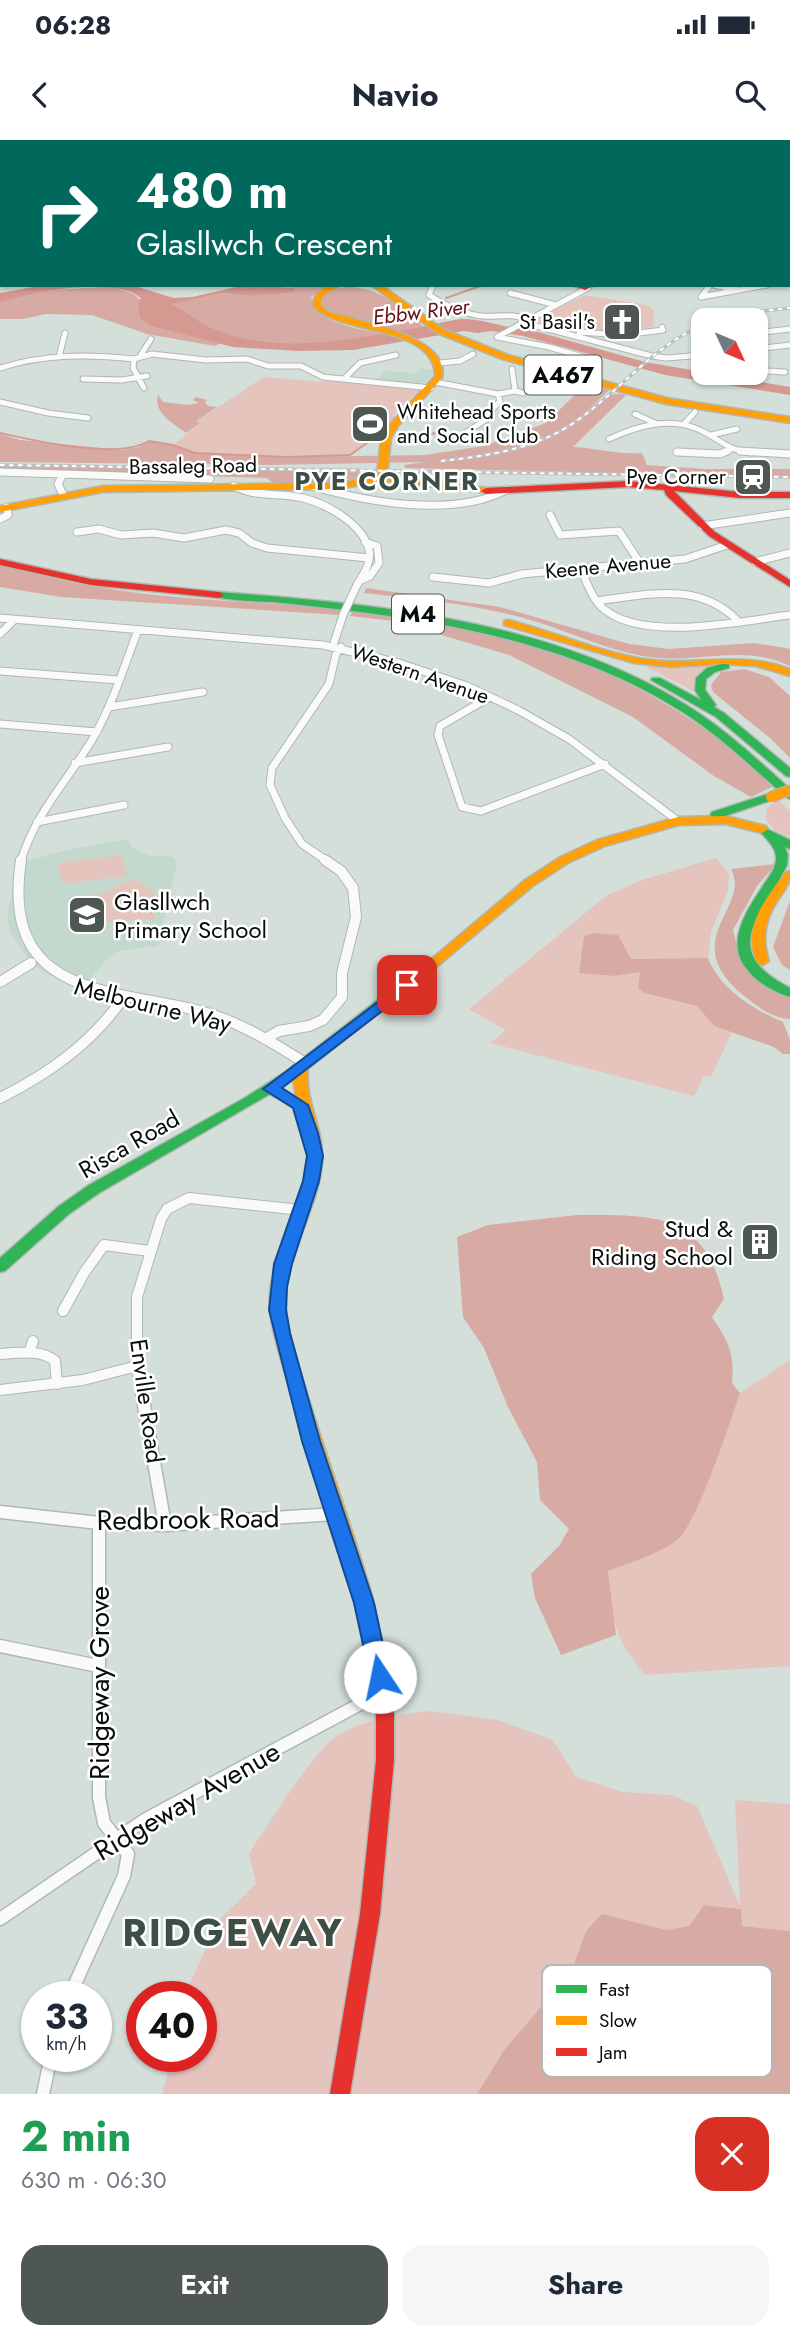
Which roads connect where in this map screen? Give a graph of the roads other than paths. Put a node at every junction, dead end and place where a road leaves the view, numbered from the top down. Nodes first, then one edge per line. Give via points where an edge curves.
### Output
1 (336, 287) edge
2 (378, 287) edge
3 (401, 287) edge
4 (432, 287) edge
5 (710, 287) edge
6 (721, 287) edge
7 (761, 287) edge
8 (586, 288) edge
9 (745, 292) junction
10 (510, 293) dead end
11 (556, 305) junction
12 (522, 321) junction
13 (431, 322) junction
14 (662, 327) dead end
15 (790, 329) edge
16 (768, 331) edge
17 (65, 333) dead end
18 (152, 339) dead end
19 (790, 345) edge
20 (768, 348) edge
21 (473, 354) dead end
22 (396, 355) dead end
23 (691, 356) edge
24 (59, 357) junction
25 (137, 357) junction
26 (440, 363) junction
27 (0, 368) edge
28 (512, 369) dead end
29 (584, 369) dead end
30 (768, 372) edge
31 (785, 372) dead end
32 (147, 376) dead end
33 (138, 377) junction
34 (83, 379) dead end
35 (344, 379) junction
36 (433, 385) junction
37 (144, 388) dead end
38 (515, 391) junction
39 (523, 393) dead end
40 (498, 394) junction
41 (0, 402) edge
42 (695, 412) dead end
43 (635, 414) dead end
44 (88, 418) dead end
45 (790, 418) edge
46 (655, 423) junction
47 (684, 424) junction
48 (737, 429) dead end
49 (465, 433) dead end
50 (710, 435) junction
51 (610, 439) dead end
52 (732, 449) junction
53 (677, 452) dead end
54 (790, 454) edge
55 (0, 472) edge
56 (63, 474) junction
57 (382, 478) junction
58 (210, 479) dead end
59 (234, 486) junction
60 (311, 486) junction
61 (668, 487) junction
62 (506, 490) junction
63 (63, 495) junction
64 (790, 495) edge
65 (2, 512) edge
66 (790, 513) edge
67 (550, 515) dead end
68 (702, 526) junction
69 (77, 533) dead end
70 (365, 542) junction
71 (727, 545) junction
72 (0, 553) edge
73 (790, 553) edge
74 (369, 558) junction
75 (0, 562) edge
76 (755, 562) junction
77 (640, 563) junction
78 (580, 568) junction
79 (433, 577) dead end
80 (358, 583) junction
81 (790, 584) edge
82 (597, 601) junction
83 (790, 615) edge
84 (0, 618) edge
85 (491, 620) junction
86 (736, 620) junction
87 (13, 621) junction
88 (138, 631) junction
89 (0, 634) edge
90 (337, 647) junction
91 (0, 671) edge
92 (790, 673) edge
93 (118, 680) junction
94 (790, 687) edge
95 (203, 692) dead end
96 (490, 697) junction
97 (109, 708) junction
98 (720, 715) junction
99 (0, 724) edge
100 (97, 732) junction
101 (168, 747) dead end
102 (75, 763) junction
103 (605, 764) junction
104 (790, 774) edge
105 (790, 790) edge
106 (790, 795) edge
107 (766, 800) junction
108 (124, 805) dead end
109 (704, 818) junction
110 (678, 821) junction
111 (37, 822) junction
112 (767, 833) junction
113 (790, 845) edge
114 (790, 875) edge
115 (8, 909) dead end
116 (23, 955) dead end
117 (31, 963) junction
118 (0, 982) edge
119 (790, 982) edge
120 (790, 993) edge
121 (124, 997) junction
122 (265, 1039) junction
123 (299, 1068) junction
124 (271, 1089) junction
125 (0, 1098) edge
126 (300, 1105) junction
127 (301, 1210) junction
128 (150, 1251) junction
129 (0, 1267) edge
130 (62, 1311) dead end
131 (33, 1341) dead end
132 (29, 1353) junction
133 (0, 1354) edge
134 (137, 1366) junction
135 (57, 1384) junction
136 (0, 1390) edge
137 (0, 1512) edge
138 (335, 1514) junction
139 (99, 1523) junction
140 (166, 1525) junction
141 (0, 1646) edge
142 (98, 1666) junction
143 (383, 1699) junction
144 (116, 1839) junction
145 (0, 1919) edge
146 (76, 1981) edge
147 (48, 2072) edge
148 (43, 2094) edge
149 (340, 2094) edge

1 - 26 main road via 317,299 324,313 416,342 432,351
2 - 13 main road, A467
3 - 13 main road, A467
4 - 12 street via 429,295 455,308 477,315 508,314
5 - 9 street via 701,297
6 - 9 street
7 - 9 street
8 - 11 street
10 - 11 street
11 - 12 street
12 - 14 street via 622,335
12 - 23 street via 661,357
12 - 29 street via 497,337 597,361
13 - 45 main road, A467 via 510,358 639,396
15 - 16 street
17 - 24 street
18 - 25 street
19 - 20 street
21 - 26 street
22 - 35 street via 358,363
24 - 25 street
24 - 27 street
25 - 33 street via 133,368
25 - 35 street via 247,359 267,366 301,366 319,377
26 - 36 main road via 441,372
28 - 38 street
30 - 31 street
32 - 33 street
33 - 34 street
33 - 37 street
35 - 36 street
36 - 40 street
36 - 57 main road via 386,438
38 - 39 street
38 - 40 street
40 - 49 street via 500,401 487,419
41 - 44 street
42 - 47 street
43 - 46 street
46 - 47 street
46 - 51 street
47 - 50 street
48 - 50 street
50 - 52 street
52 - 53 street via 720,454
52 - 54 street
55 - 56 street
56 - 58 street
56 - 63 street via 58,484
57 - 60 main road, Bassaleg Road via 355,485
57 - 62 main road via 455,489
59 - 60 main road, Bassaleg Road
59 - 63 main road, Bassaleg Road via 124,488
59 - 70 street via 320,505 349,524
60 - 62 street via 359,498 423,504 478,501
61 - 62 main road via 602,484
61 - 64 main road
61 - 68 main road
63 - 65 main road, Bassaleg Road
66 - 68 street
67 - 77 street via 560,535 618,531
68 - 71 main road
69 - 74 street via 99,529 121,535 153,533 184,538 230,531 267,548
70 - 74 street
70 - 80 street via 377,546 381,559 377,570
71 - 76 main road
71 - 77 street, Keene Avenue via 685,559
72 - 85 main road, M4 via 88,573 380,601
73 - 76 street
74 - 80 street
75 - 106 main road, M4 via 106,584 395,611 528,640 588,660 662,695 726,737
76 - 81 main road
77 - 78 street, Keene Avenue
78 - 79 street, Keene Avenue via 522,574 489,583
78 - 82 street
80 - 90 street, bridge via 343,615
82 - 86 street via 614,617 650,626
82 - 86 street via 685,593 718,604
83 - 86 street
84 - 87 street, Western Avenue
85 - 92 main road via 540,629 637,660 673,664 750,659
85 - 98 main road, M4 via 617,662
87 - 88 street, Western Avenue
87 - 89 street
88 - 90 street, Western Avenue
88 - 93 street
90 - 96 street, Western Avenue via 399,663
90 - 122 street via 329,684 272,768 270,785 302,844 341,871 353,888 356,917 342,973 342,997 323,1020
91 - 93 street
93 - 97 street
94 - 98 main road, M4 via 780,676 759,667 738,664 711,670 698,686
95 - 97 street
96 - 103 street, Western Avenue
96 - 103 street via 440,726 438,734 462,807 481,811
97 - 100 street
98 - 104 main road, M4
99 - 100 street
100 - 102 street
101 - 102 street
102 - 111 street
103 - 110 street, Western Avenue
105 - 107 main road, bridge
107 - 109 main road
107 - 112 main road via 756,811
108 - 111 street
109 - 110 main road, Risca Road
109 - 112 main road via 738,822
110 - 123 main road, Risca Road via 601,844 545,871
111 - 115 street via 20,860
112 - 113 main road
112 - 120 main road via 782,853 782,864 744,928 741,942 755,970
114 - 119 main road via 764,914 754,944 766,965
116 - 117 street, Melbourne Way
117 - 118 street
117 - 121 street, Melbourne Way via 65,983
121 - 122 street, Melbourne Way via 207,1014
121 - 125 street via 79,1048
122 - 123 street, Melbourne Way
123 - 124 main road, Risca Road
123 - 126 main road
124 - 126 main road
124 - 129 main road, Risca Road via 94,1189
126 - 127 main road via 315,1156
127 - 128 street, Enville Road via 189,1198 167,1209
127 - 138 main road via 283,1264 277,1310
128 - 130 street via 104,1245
128 - 134 street, Enville Road via 137,1297
131 - 132 street
132 - 133 street
132 - 135 street via 51,1357
134 - 135 street
134 - 140 street, Enville Road
135 - 136 street
137 - 139 street, Redbrook Road
138 - 140 street, Redbrook Road
138 - 143 main road via 364,1603
139 - 140 street, Redbrook Road
139 - 142 street, Ridgeway Grove
141 - 142 street
142 - 144 street, Ridgeway Grove via 99,1797 104,1823
143 - 144 street, Ridgeway Avenue via 362,1703
143 - 149 main road via 386,1758 380,1841
144 - 145 street, Ridgeway Avenue
144 - 146 street, Ridgeway Grove via 128,1854 124,1876
147 - 148 street

